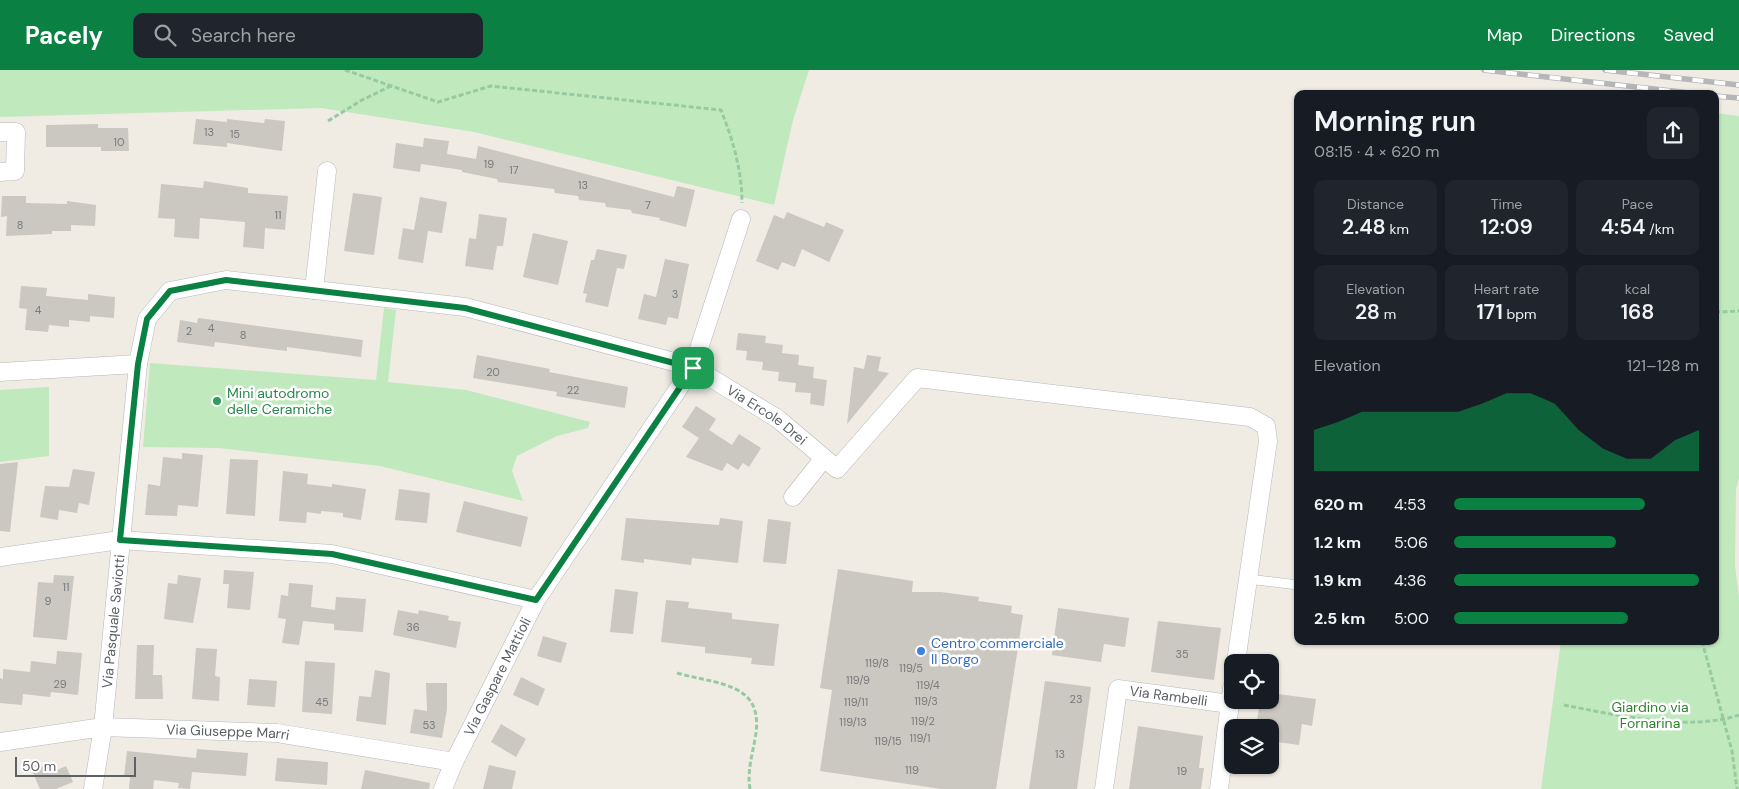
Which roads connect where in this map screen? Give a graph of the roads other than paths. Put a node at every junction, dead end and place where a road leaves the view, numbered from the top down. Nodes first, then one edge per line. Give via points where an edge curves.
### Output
1 (0, 132) edge
2 (327, 171) dead end
3 (0, 172) edge
4 (741, 219) road end
5 (314, 290) junction
6 (138, 364) junction
7 (693, 368) junction
8 (0, 372) edge
9 (830, 463) junction
10 (793, 497) dead end
11 (120, 540) junction
12 (0, 557) edge
13 (1248, 579) junction
14 (1294, 585) edge
15 (536, 600) junction
16 (1237, 654) edge
17 (1224, 696) edge
18 (1229, 709) edge
19 (103, 727) junction
20 (0, 742) edge
21 (454, 762) junction
22 (93, 789) edge
23 (443, 789) edge
24 (1104, 789) edge
25 (1219, 789) edge

1 - 3 street via 16,132 15,171
2 - 5 street
4 - 7 street, Via Gaspare Mattioli
5 - 6 street, Via Pasquale Saviotti via 226,280 170,291 147,319
5 - 7 street, Via Ercole Drei via 465,308
6 - 8 street
6 - 11 street, Via Pasquale Saviotti
7 - 9 street, Via Ercole Drei via 778,419
7 - 15 street, Via Gaspare Mattioli
9 - 10 street
9 - 13 street via 917,378 1250,417 1266,426 1268,441
11 - 12 street
11 - 15 street via 332,554
11 - 19 street, Via Pasquale Saviotti
13 - 14 lane
13 - 16 street
15 - 21 street, Via Gaspare Mattioli
17 - 24 street, Via Rambelli via 1118,689
18 - 25 street
19 - 20 street, Via Giuseppe Marri
19 - 21 street, Via Giuseppe Marri via 277,733
19 - 22 street, Via Pasquale Saviotti
21 - 23 street, Via Gaspare Mattioli

